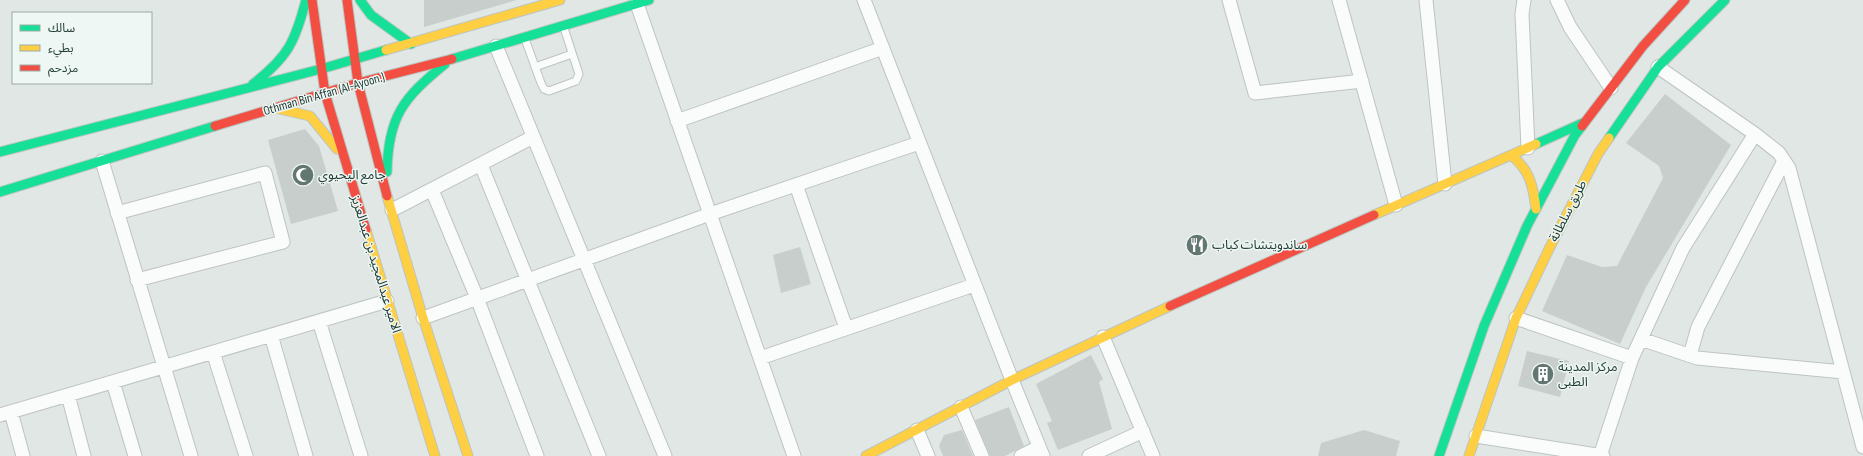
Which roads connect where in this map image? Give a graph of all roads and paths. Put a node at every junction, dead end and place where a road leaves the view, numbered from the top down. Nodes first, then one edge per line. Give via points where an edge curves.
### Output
1 (306, 0) edge
2 (312, 0) edge
3 (347, 0) edge
4 (360, 0) edge
5 (560, 0) edge
6 (864, 0) edge
7 (1229, 0) edge
8 (1339, 0) edge
9 (1426, 0) edge
10 (1524, 0) edge
11 (1557, 0) edge
12 (1685, 0) edge
13 (1725, 0) edge
14 (643, 2) edge
15 (563, 26) junction
16 (524, 37) junction
17 (411, 44) junction
18 (496, 46) junction
19 (883, 48) junction
20 (572, 54) junction
21 (356, 60) junction
22 (449, 60) junction
23 (535, 67) junction
24 (1658, 67) junction
25 (321, 69) junction
26 (1362, 81) junction
27 (358, 83) junction
28 (1611, 88) junction
29 (246, 90) junction
30 (325, 93) junction
31 (274, 108) junction
32 (678, 121) junction
33 (1585, 122) junction
34 (1756, 134) junction
35 (534, 137) junction
36 (919, 143) junction
37 (1528, 148) junction
38 (0, 152) edge
39 (342, 154) junction
40 (1511, 155) junction
41 (102, 161) junction
42 (1784, 161) junction
43 (481, 165) junction
44 (1445, 184) junction
45 (796, 185) junction
46 (432, 190) junction
47 (0, 192) edge
48 (386, 193) junction
49 (1396, 205) junction
50 (1536, 209) junction
51 (392, 210) junction
52 (117, 213) junction
53 (710, 214) junction
54 (584, 260) junction
55 (137, 280) junction
56 (526, 280) junction
57 (974, 285) junction
58 (477, 298) junction
59 (387, 301) junction
60 (423, 318) junction
61 (1516, 318) junction
62 (319, 321) junction
63 (846, 328) junction
64 (271, 335) junction
65 (1103, 337) junction
66 (1641, 339) junction
67 (213, 352) junction
68 (1690, 355) junction
69 (760, 358) junction
70 (1632, 358) junction
71 (163, 367) junction
72 (1843, 372) junction
73 (1012, 380) junction
74 (113, 382) junction
75 (68, 395) junction
76 (961, 407) junction
77 (5, 413) edge
78 (917, 430) junction
79 (1143, 432) junction
80 (1476, 436) junction
81 (1863, 447) edge
82 (1041, 451) edge
83 (23, 456) edge
84 (84, 456) edge
85 (135, 456) edge
86 (191, 456) edge
87 (246, 456) edge
88 (306, 456) edge
89 (361, 456) edge
90 (435, 456) edge
91 (468, 456) edge
92 (537, 456) edge
93 (599, 456) edge
94 (665, 456) edge
95 (794, 456) edge
96 (866, 456) edge
97 (928, 456) edge
98 (982, 456) edge
99 (1021, 456) edge
100 (1089, 456) edge
101 (1153, 456) edge
102 (1439, 456) edge
103 (1469, 456) edge
104 (1600, 456) edge
105 (1604, 456) edge

1 - 29 main road via 292,47 274,69
2 - 25 main road, الامير عبدالمجيد بن عبدالعزيز
3 - 21 main road
4 - 17 main road via 371,16
5 - 17 main road, Othman Bin Affan (Al-Ayoon.)
6 - 19 street
7 - 26 street via 1255,93
8 - 26 street
9 - 44 street
10 - 37 street via 1522,14
11 - 28 street via 1570,27
12 - 28 main road via 1643,46
13 - 24 main road, طريق سلطانة
14 - 15 main road, Othman Bin Affan (Al-Ayoon.)
14 - 32 street
15 - 16 main road, Othman Bin Affan (Al-Ayoon.)
15 - 20 lane
16 - 18 main road, Othman Bin Affan (Al-Ayoon.)
16 - 23 lane
17 - 21 main road, Othman Bin Affan (Al-Ayoon.)
18 - 22 main road, Othman Bin Affan (Al-Ayoon.)
18 - 35 street
19 - 32 street
19 - 36 street
20 - 23 lane
20 - 23 lane via 579,74 576,81 549,91 544,89
21 - 25 main road, Othman Bin Affan (Al-Ayoon.)
21 - 27 main road
22 - 27 main road, Othman Bin Affan (Al-Ayoon.)
22 - 48 main road via 423,82 399,111 387,152
24 - 34 street
24 - 61 main road, طريق سلطانة via 1598,154
25 - 29 main road, Othman Bin Affan (Al-Ayoon.)
25 - 30 main road, الامير عبدالمجيد بن عبدالعزيز
26 - 49 street
27 - 30 main road, Othman Bin Affan (Al-Ayoon.)
27 - 48 main road
28 - 33 main road
29 - 38 main road, Othman Bin Affan (Al-Ayoon.)
30 - 31 main road, Othman Bin Affan (Al-Ayoon.)
30 - 39 main road, الامير عبدالمجيد بن عبدالعزيز
31 - 39 main road via 310,116
31 - 41 main road, Othman Bin Affan (Al-Ayoon.)
32 - 53 street
33 - 37 main road
33 - 50 main road via 1575,135
34 - 42 street via 1779,153
34 - 66 street via 1683,248
35 - 43 street
35 - 54 street
36 - 45 street
36 - 57 street
37 - 40 main road
39 - 59 main road, الامير عبدالمجيد بن عبدالعزيز
40 - 44 main road
40 - 50 main road via 1530,173
41 - 47 main road, Othman Bin Affan (Al-Ayoon.)
41 - 52 street
42 - 68 street via 1698,327
42 - 72 street via 1789,168
43 - 46 street
43 - 56 street
44 - 49 main road
45 - 53 street
45 - 63 street
46 - 51 street
46 - 58 street
48 - 51 main road
49 - 65 main road
50 - 102 main road via 1526,226 1484,326
51 - 60 main road
52 - 55 street
52 - 55 street via 265,173 283,242
53 - 54 street
53 - 69 street
54 - 56 street
54 - 94 street
55 - 71 street
56 - 58 street
56 - 93 street
57 - 63 street
57 - 73 street
58 - 60 street
58 - 92 street
59 - 62 street
59 - 90 main road, الامير عبدالمجيد بن عبدالعزيز
60 - 91 main road
61 - 70 street
61 - 80 main road, طريق سلطانة
62 - 64 street
62 - 89 street
63 - 69 street
64 - 67 street
64 - 88 street
65 - 73 main road
65 - 79 street
66 - 68 street
66 - 70 street
67 - 71 street
67 - 87 street
68 - 72 street via 1697,358
69 - 95 street
70 - 104 street
71 - 74 street
71 - 86 street
72 - 81 street
73 - 76 main road
73 - 82 street
74 - 75 street
74 - 85 street
75 - 77 street
75 - 84 street
76 - 78 main road
76 - 98 street
77 - 83 street
78 - 96 main road
78 - 97 street
79 - 100 street
79 - 101 street
80 - 103 main road, طريق سلطانة
80 - 104 street
82 - 99 street
104 - 105 street

